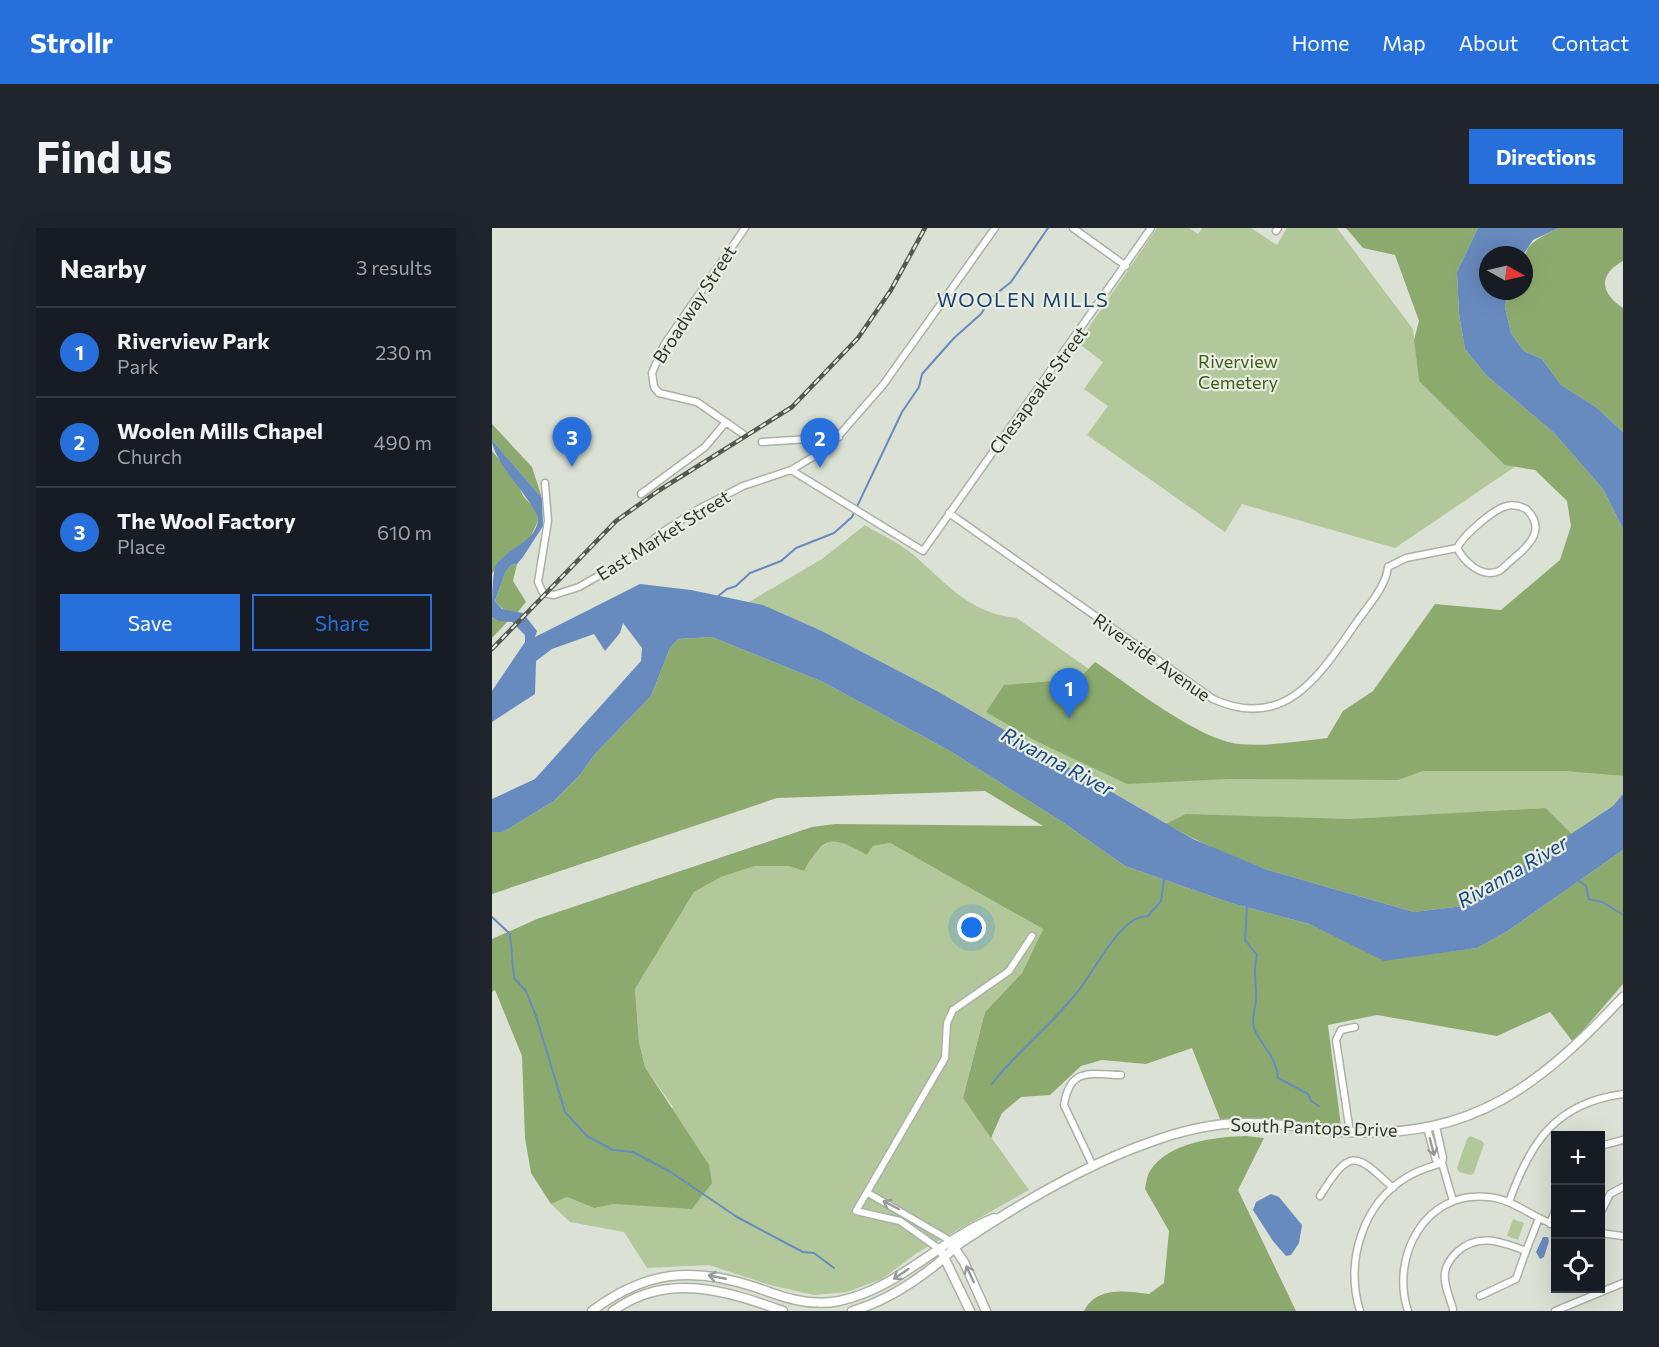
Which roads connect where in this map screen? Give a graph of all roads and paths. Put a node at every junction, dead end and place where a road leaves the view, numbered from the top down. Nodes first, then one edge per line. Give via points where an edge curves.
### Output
1 (745, 228) edge
2 (995, 228) edge
3 (1073, 228) edge
4 (1151, 228) edge
5 (1126, 266) junction
6 (726, 422) junction
7 (743, 434) dead end
8 (840, 437) junction
9 (762, 442) dead end
10 (791, 470) junction
11 (545, 483) dead end
12 (641, 494) dead end
13 (949, 513) junction
14 (1456, 548) junction
15 (1032, 936) dead end
16 (1623, 997) edge
17 (1355, 1027) dead end
18 (1121, 1075) dead end
19 (1623, 1094) edge
20 (1431, 1127) junction
21 (1350, 1132) junction
22 (1623, 1140) edge
23 (1605, 1145) edge
24 (1442, 1163) junction
25 (1093, 1166) junction
26 (1623, 1187) edge
27 (1393, 1188) junction
28 (868, 1193) junction
29 (1320, 1196) dead end
30 (1454, 1201) junction
31 (1509, 1202) junction
32 (1605, 1204) edge
33 (1539, 1218) junction
34 (1551, 1224) edge
35 (1605, 1234) edge
36 (1623, 1236) edge
37 (952, 1244) junction
38 (938, 1248) junction
39 (1526, 1251) junction
40 (945, 1257) junction
41 (1623, 1283) edge
42 (1480, 1296) dead end
43 (1453, 1309) dead end
44 (592, 1311) edge
45 (613, 1311) edge
46 (783, 1311) edge
47 (852, 1311) edge
48 (970, 1311) edge
49 (986, 1311) edge
50 (1360, 1311) edge
51 (1408, 1311) edge
52 (1555, 1311) edge

1 - 6 street, Broadway Street via 664,345 652,373 659,393 691,399
2 - 8 street, East Market Street via 883,385
3 - 5 street
4 - 5 street, Chesapeake Street
5 - 13 street, Chesapeake Street
6 - 7 street, Broadway Street
6 - 12 street via 705,447
8 - 9 street
8 - 10 street, East Market Street
10 - 11 street, East Market Street via 756,481 697,510 636,554 579,587 551,595 541,590 538,582 548,521
10 - 13 street, Chesapeake Street via 923,551
13 - 14 street, Riverside Avenue via 1213,699 1245,708 1283,703 1311,684 1364,612 1385,580 1388,567 1406,558
14 - 14 street via 1473,568 1499,571 1530,544 1536,522 1526,509 1507,506 1461,539
15 - 28 street via 1010,971 953,1010 947,1023 945,1058
16 - 20 street, South Pantops Drive via 1578,1045 1525,1087 1491,1106
17 - 21 street via 1341,1030 1336,1040
18 - 25 street via 1080,1075 1072,1080 1065,1100
19 - 31 street via 1584,1104 1549,1127 1524,1162
20 - 21 street, South Pantops Drive
20 - 24 street
21 - 25 street, South Pantops Drive via 1251,1123 1214,1125 1146,1143
22 - 23 street
24 - 27 street via 1412,1174
24 - 30 street
25 - 37 street, South Pantops Drive
26 - 32 street via 1610,1194
27 - 29 street via 1365,1162 1356,1159 1344,1163
27 - 50 street via 1375,1208 1358,1244 1354,1281
37 -> 28 street
28 - 38 street via 856,1211 900,1221
30 - 31 street via 1487,1196
30 - 51 street via 1429,1217 1407,1249 1402,1282
31 - 33 street
33 - 34 street
33 - 39 street
35 - 36 street
37 - 38 street
37 - 40 street
49 -> 37 street
38 - 40 street
38 -> 44 street via 885,1285 836,1302 788,1300 730,1279 688,1274 632,1286
39 - 42 street via 1516,1279
39 - 43 street via 1479,1239 1465,1244 1451,1258 1444,1273
40 - 47 street via 893,1295
40 - 48 street
41 - 52 street
45 - 46 street via 655,1291 689,1286 727,1292

